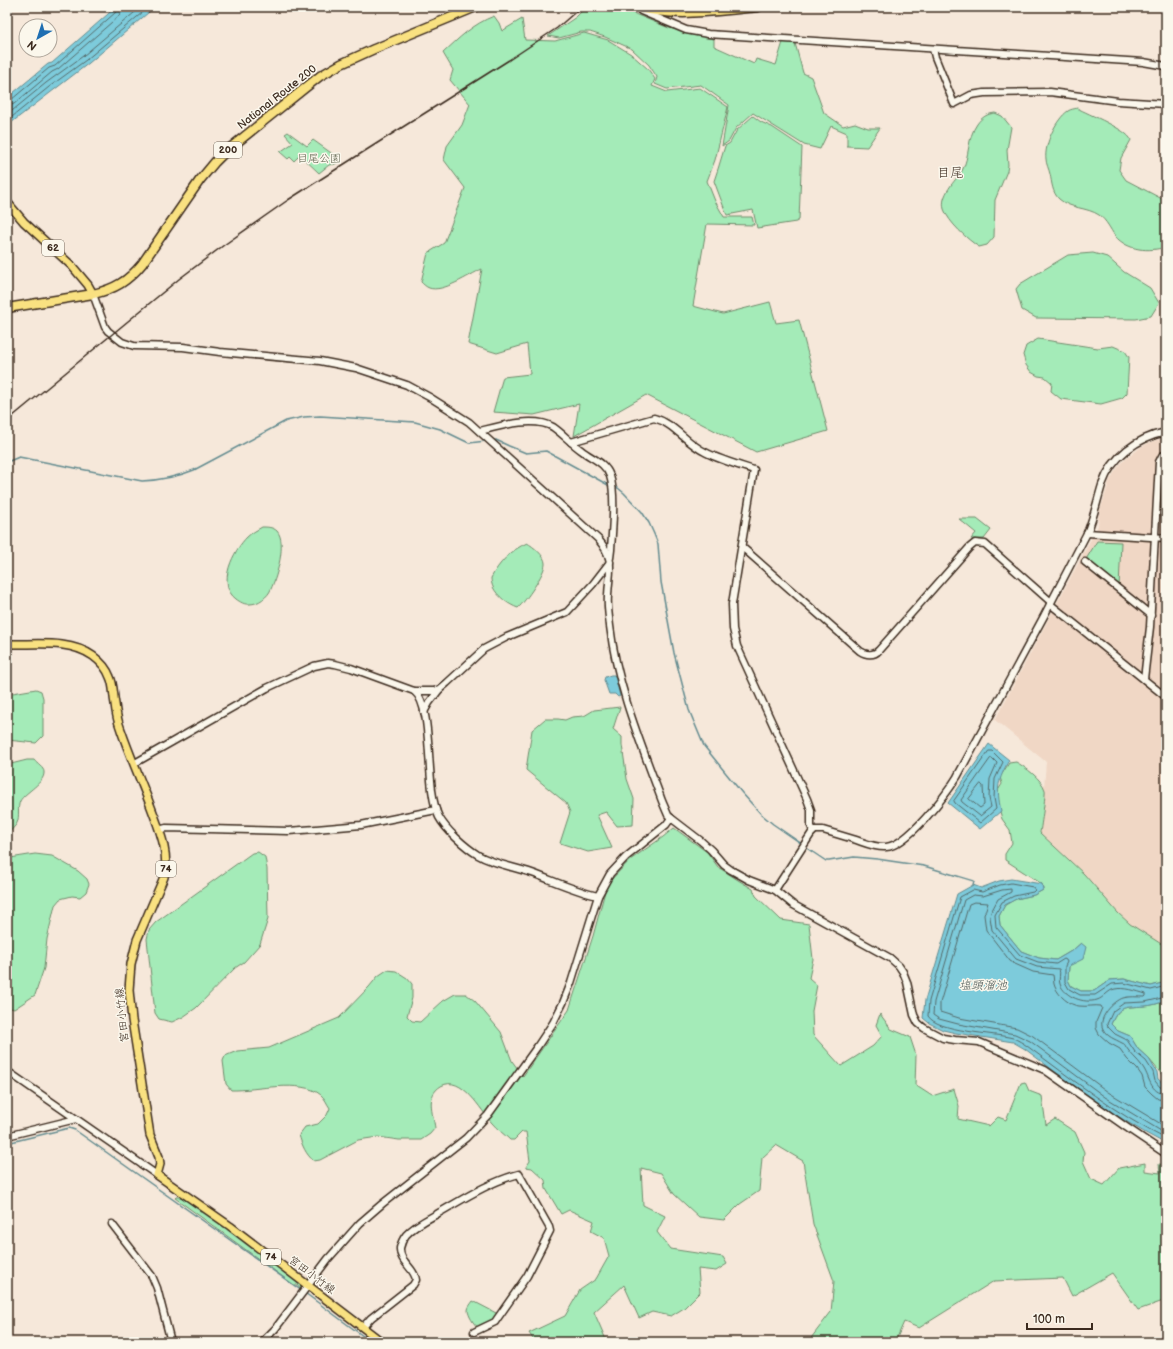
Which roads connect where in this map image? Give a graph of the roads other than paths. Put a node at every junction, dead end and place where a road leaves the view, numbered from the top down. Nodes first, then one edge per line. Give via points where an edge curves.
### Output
1 (476, 7) edge
2 (634, 7) edge
3 (758, 7) edge
4 (933, 49) junction
5 (1166, 66) edge
6 (1166, 104) edge
7 (8, 203) edge
8 (93, 294) junction
9 (7, 308) edge
10 (480, 431) junction
11 (1166, 432) edge
12 (571, 442) junction
13 (1166, 454) edge
14 (1087, 533) junction
15 (1154, 537) junction
16 (1166, 538) edge
17 (742, 547) junction
18 (610, 560) junction
19 (1085, 562) dead end
20 (1051, 603) junction
21 (1151, 615) junction
22 (7, 644) edge
23 (1144, 679) junction
24 (440, 689) junction
25 (414, 691) junction
26 (1166, 697) edge
27 (424, 712) junction
28 (134, 763) junction
29 (436, 810) junction
30 (671, 818) junction
31 (159, 830) junction
32 (813, 831) junction
33 (775, 890) junction
34 (598, 896) junction
35 (7, 1071) edge
36 (76, 1119) junction
37 (7, 1136) edge
38 (1166, 1154) edge
39 (157, 1175) junction
40 (112, 1224) dead end
41 (307, 1285) junction
42 (362, 1327) junction
43 (474, 1332) dead end
44 (171, 1342) edge
45 (262, 1342) edge
46 (382, 1342) edge

1 - 8 highway, National Route 200 / 200 via 374,49 320,76 221,156 200,180 134,274 120,285
2 - 3 highway via 662,12
2 - 4 street via 686,30 708,34
4 - 5 street via 1143,62
4 - 6 street via 934,58 954,104 971,95 984,93 1050,92
7 - 8 main road, 62 via 24,222 72,266
8 - 9 highway, National Route 200 / 200
8 - 10 street via 105,327 128,345 184,347 317,361 356,368 417,389
10 - 12 street via 528,422 539,423 551,426
10 - 18 street via 598,539
11 - 14 street via 1135,443 1113,464 1102,484
12 - 17 street via 654,418 667,423 705,452 754,470
12 - 18 street via 604,465 610,477
13 - 15 street via 1159,462
14 - 15 street
14 - 20 street
15 - 16 street
15 - 21 street
17 - 20 street via 860,651 868,654 877,653 975,544 985,544
17 - 32 street via 731,617 737,646 808,799
18 - 24 street via 593,584 567,612 507,636 484,649
18 - 30 street via 608,597 616,665 659,793
19 - 21 street
20 - 23 street
20 - 32 street via 957,777 939,802 912,830 893,846 880,847 819,829
21 - 23 street
22 - 28 main road, 宮田小竹線 / 74 via 73,647 84,650 99,661 110,677 117,718
23 - 26 street
24 - 25 street via 429,692
24 - 27 street
25 - 27 street via 420,697
25 - 28 street via 351,668 328,663 314,666 266,688
27 - 29 street
28 - 31 main road, 宮田小竹線 / 74
29 - 31 street via 361,825 316,829
29 - 34 street via 451,832 479,855
30 - 33 street via 702,841 731,870
30 - 34 street via 664,827 615,867
31 - 39 main road, 宮田小竹線 / 74 via 166,854 166,869 137,940 131,964 129,990 149,1133 160,1157
32 - 33 street
33 - 38 street via 792,904 880,952 899,966 907,982 914,1015 924,1028 944,1038 979,1042 1045,1070
34 - 41 street via 563,1003 537,1047 488,1115 466,1138 370,1213
35 - 36 street
36 - 37 street
36 - 39 street
39 - 41 main road, 宮田小竹線 / 74 via 230,1226
40 - 44 street via 152,1276
41 - 42 main road, 宮田小竹線 / 74
41 - 45 street via 286,1316
42 - 43 street via 416,1280 415,1274 400,1254 402,1240 410,1231 478,1190 519,1174 550,1231 527,1276 495,1322
42 - 46 main road, 宮田小竹線 / 74

